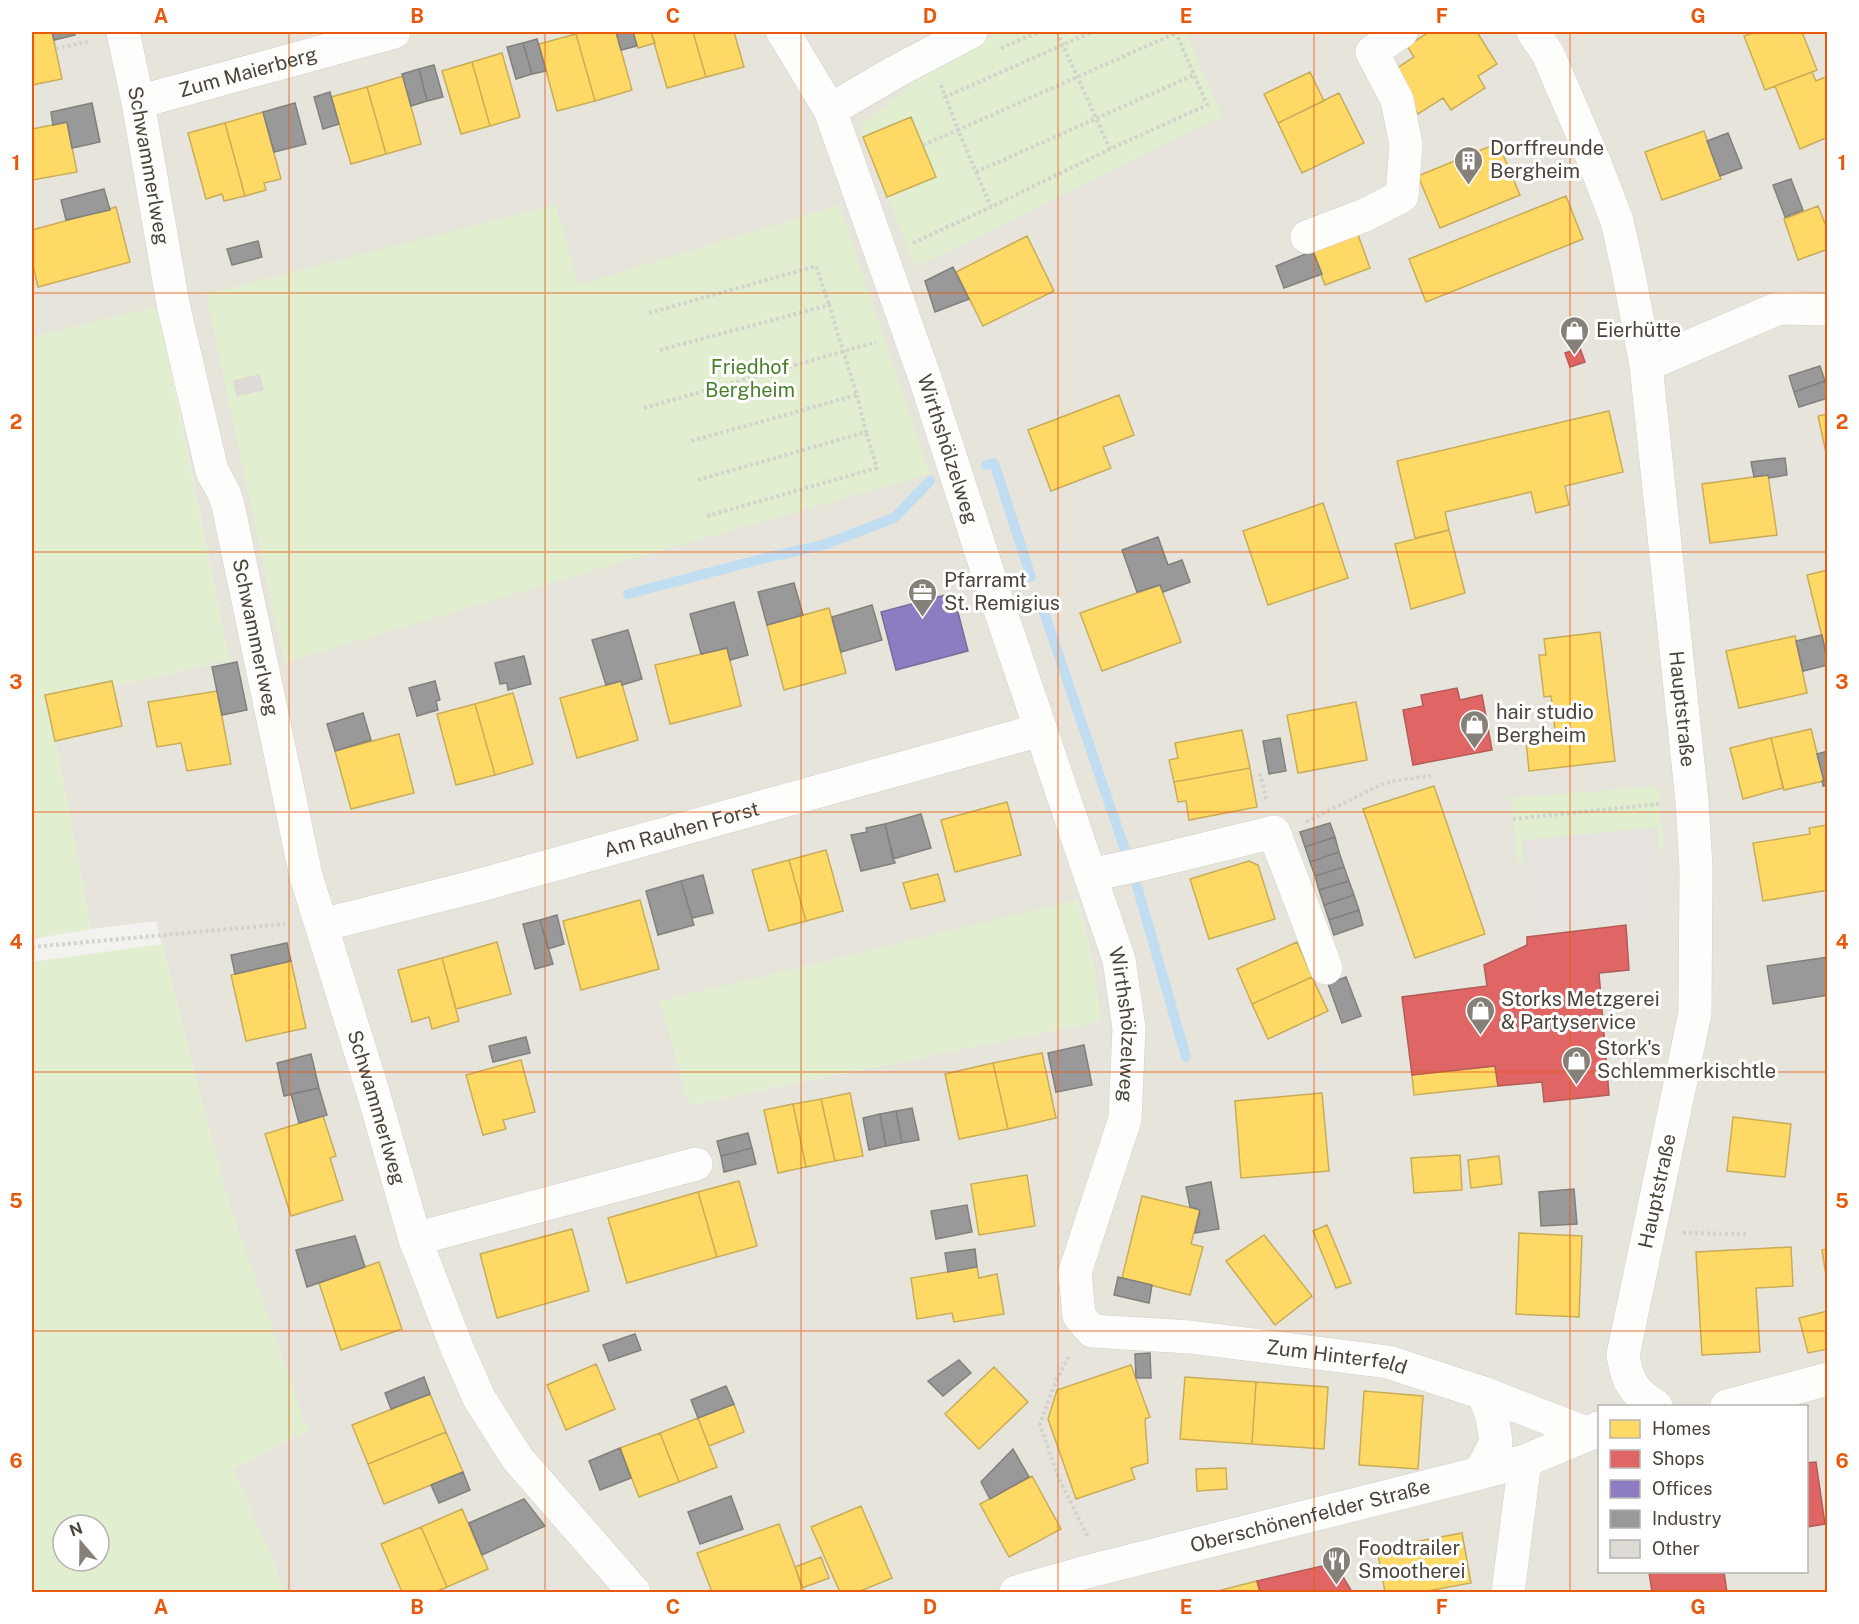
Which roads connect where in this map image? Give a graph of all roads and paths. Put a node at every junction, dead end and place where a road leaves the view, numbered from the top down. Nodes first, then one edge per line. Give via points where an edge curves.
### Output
1 (123, 32) edge
2 (394, 32) edge
3 (783, 32) edge
4 (971, 32) edge
5 (1039, 32) edge
6 (1058, 32) edge
7 (1092, 32) edge
8 (1177, 32) edge
9 (1401, 32) edge
10 (1533, 32) edge
11 (1063, 44) junction
12 (998, 50) dead end
13 (1194, 75) junction
14 (937, 77) dead end
15 (1078, 77) junction
16 (944, 94) junction
17 (138, 102) junction
18 (830, 110) junction
19 (1096, 120) junction
20 (958, 130) junction
21 (923, 145) dead end
22 (1110, 149) junction
23 (976, 172) junction
24 (991, 207) junction
25 (1307, 237) dead end
26 (882, 258) junction
27 (829, 305) junction
28 (1827, 309) edge
29 (649, 313) dead end
30 (908, 332) junction
31 (660, 350) dead end
32 (845, 351) junction
33 (1646, 365) junction
34 (858, 395) junction
35 (644, 408) dead end
36 (866, 432) junction
37 (688, 442) dead end
38 (698, 480) dead end
39 (707, 516) dead end
40 (1040, 730) junction
41 (1431, 776) dead end
42 (1692, 801) junction
43 (1513, 819) dead end
44 (1274, 832) junction
45 (1090, 875) junction
46 (322, 926) junction
47 (32, 947) edge
48 (1326, 968) dead end
49 (696, 1164) dead end
50 (1649, 1231) junction
51 (1749, 1234) dead end
52 (415, 1239) junction
53 (1085, 1324) junction
54 (1827, 1379) edge
55 (1483, 1393) junction
56 (1642, 1404) edge
57 (1734, 1405) edge
58 (1594, 1430) edge
59 (1525, 1461) junction
60 (1480, 1473) junction
61 (1101, 1568) junction
62 (634, 1593) edge
63 (1016, 1593) edge
64 (1508, 1593) edge

1 - 17 street, Schwammerlweg
2 - 17 street, Zum Maierberg
3 - 18 street, Wirthshölzelweg
4 - 18 street
5 - 12 path
6 - 11 path
7 - 11 path
8 - 13 path
8 - 15 path
9 - 25 street via 1372,52 1397,100 1406,144 1402,196
10 - 33 street, Hauptstraße via 1557,74 1617,220
11 - 15 path
11 - 16 path via 945,97
13 - 19 path
13 - 22 path via 1207,105
14 - 16 path
15 - 19 path
15 - 20 path
16 - 20 path
17 - 46 street, Schwammerlweg via 173,303 212,471 228,505 306,876
18 - 26 street, Wirthshölzelweg
19 - 22 path
19 - 23 path
20 - 21 path
20 - 23 path
22 - 24 path
23 - 24 path
24 - 26 path
26 - 30 street, Wirthshölzelweg
27 - 29 path via 816,266
27 - 31 path
27 - 32 path
28 - 33 street via 1779,308
30 - 32 path
30 - 40 street, Wirthshölzelweg
32 - 34 path
32 - 35 path
33 - 42 street, Hauptstraße
34 - 36 path
34 - 37 path
36 - 38 path
36 - 39 path via 878,468
40 - 45 street, Wirthshölzelweg
40 - 46 street, Am Rauhen Forst
41 - 44 path via 1392,781 1318,817
42 - 43 path
42 - 50 street, Hauptstraße via 1696,868 1695,1013
44 - 45 street
44 - 48 street
45 - 53 street, Wirthshölzelweg via 1119,960 1129,1028 1125,1119 1075,1272
46 - 47 path via 286,923
46 - 52 street, Schwammerlweg
49 - 52 street
50 - 51 path
50 - 56 street, Hauptstraße via 1623,1355 1627,1377
52 - 62 street, Schwammerlweg via 479,1398 516,1458
53 - 55 street, Zum Hinterfeld via 1388,1362
53 - 61 path via 1057,1378 1040,1424 1058,1478
54 - 57 street
55 - 58 street, Zum Hinterfeld
55 - 60 street via 1496,1442
58 - 59 street, Oberschönenfelder Straße
59 - 60 street, Oberschönenfelder Straße
59 - 64 street
60 - 61 street, Oberschönenfelder Straße
61 - 63 street, Oberschönenfelder Straße

